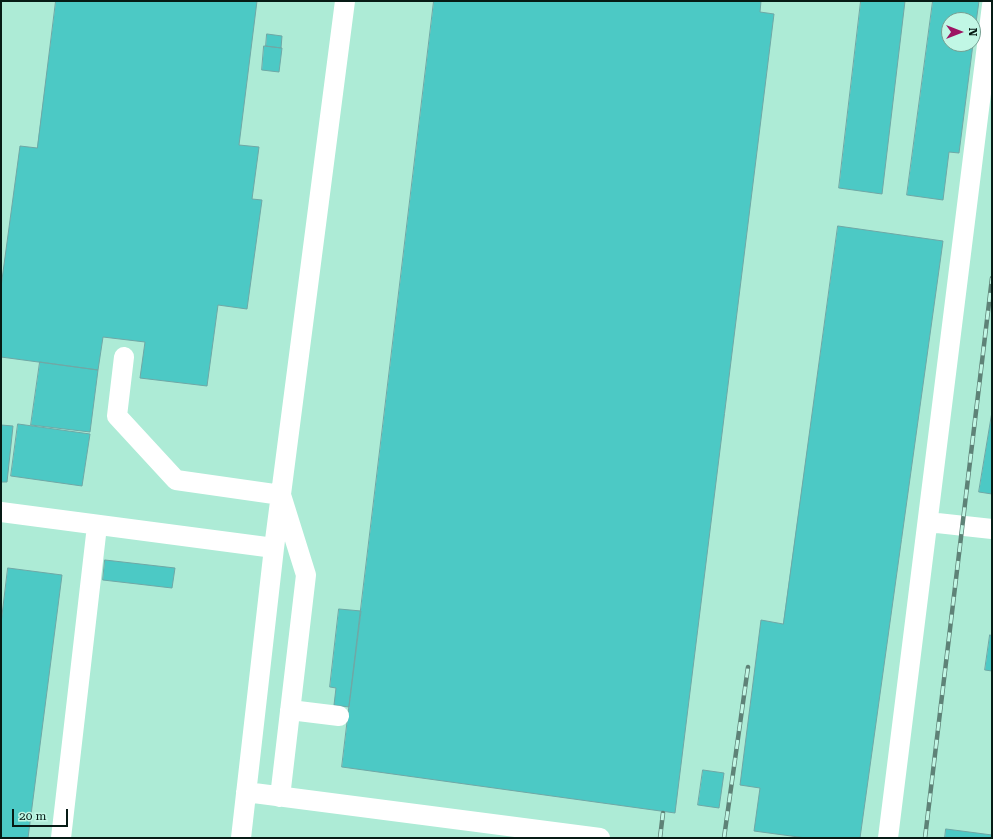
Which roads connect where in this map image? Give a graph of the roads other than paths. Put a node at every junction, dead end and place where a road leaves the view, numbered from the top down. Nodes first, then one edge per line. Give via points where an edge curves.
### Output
1 (345, 1) edge
2 (992, 3) edge
3 (984, 126) edge
4 (124, 357) dead end
5 (281, 495) junction
6 (1, 512) edge
7 (928, 522) junction
8 (97, 526) junction
9 (992, 529) edge
10 (274, 548) junction
11 (290, 710) junction
12 (339, 716) dead end
13 (246, 792) junction
14 (280, 797) junction
15 (61, 838) edge
16 (241, 838) edge
17 (600, 838) edge
18 (888, 838) edge

1 - 5 lane
2 - 3 lane
3 - 7 lane
4 - 5 lane via 116,416 176,480
5 - 10 lane
5 - 11 lane via 306,576
6 - 8 lane
7 - 9 lane
7 - 18 lane
8 - 10 lane
8 - 15 lane
10 - 13 lane
11 - 12 lane
11 - 14 lane
13 - 14 lane
13 - 16 lane
14 - 17 lane

